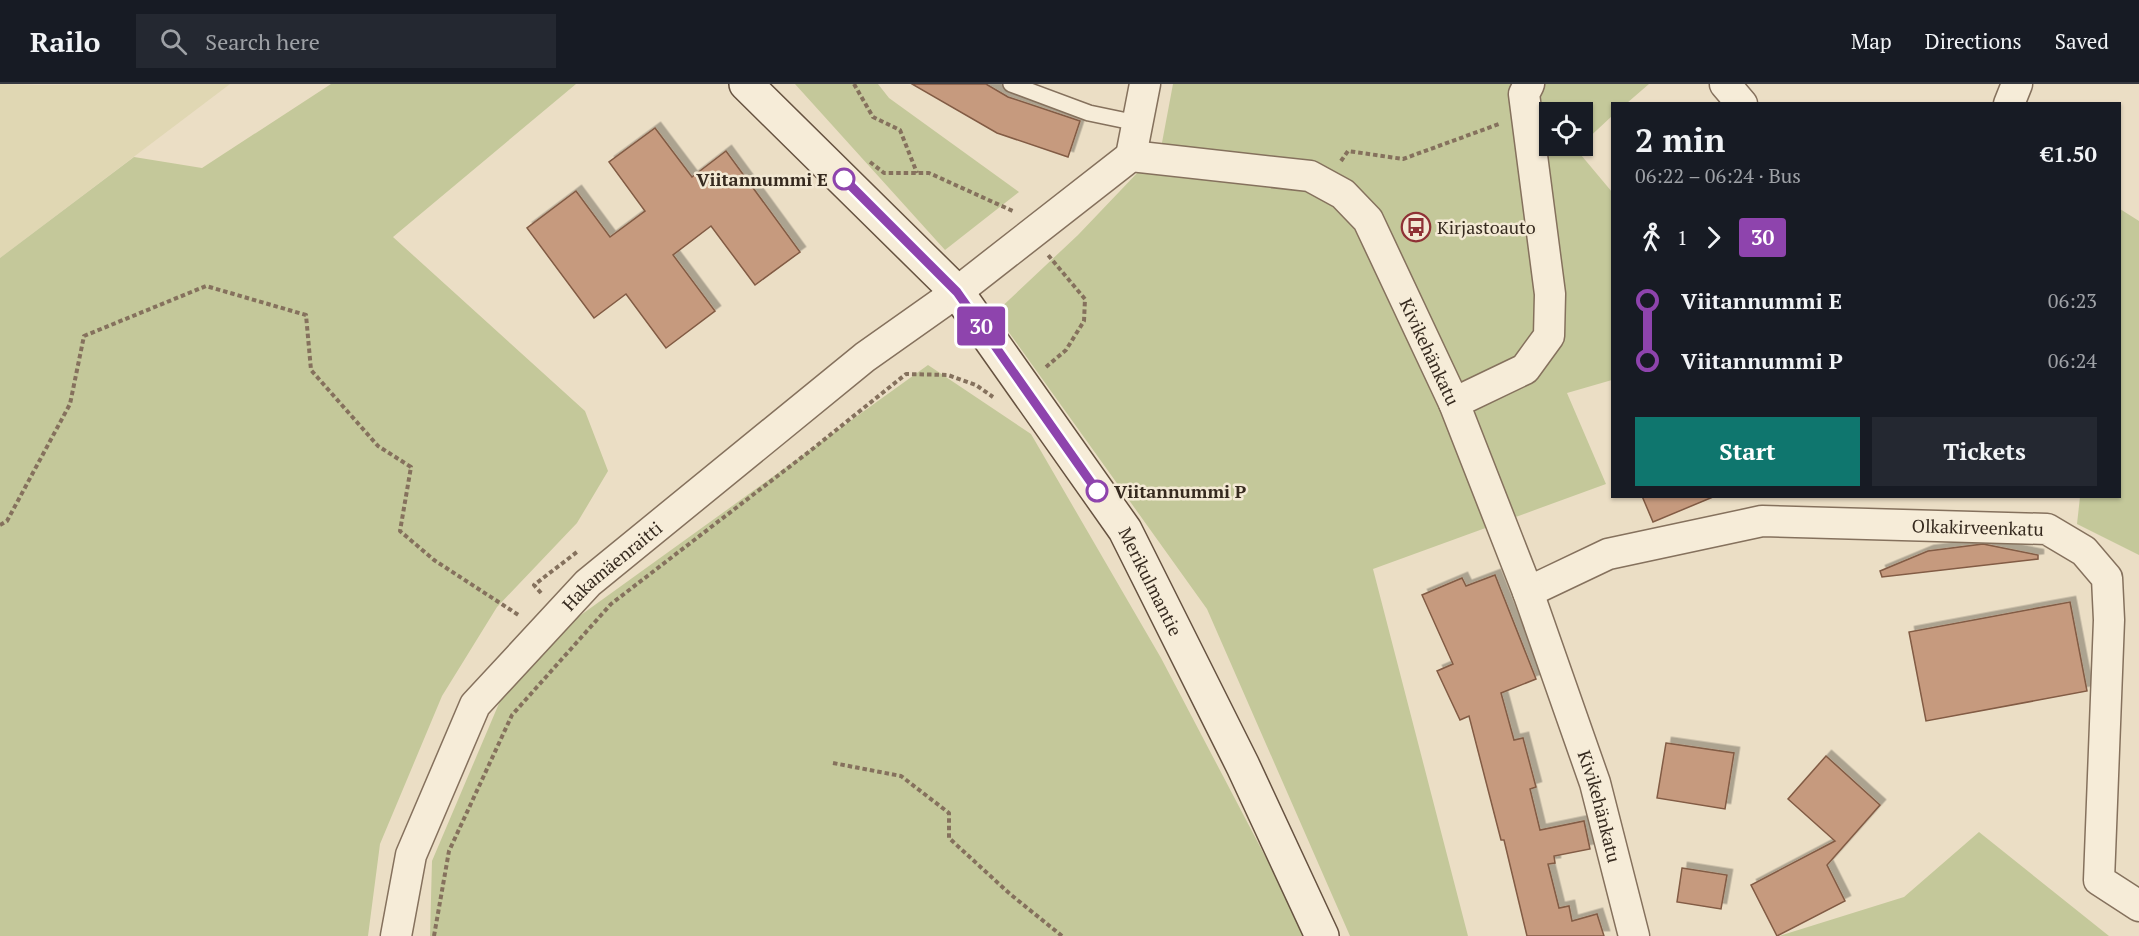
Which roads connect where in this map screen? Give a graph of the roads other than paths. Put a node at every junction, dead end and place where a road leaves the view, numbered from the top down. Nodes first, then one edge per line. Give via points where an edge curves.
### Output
1 (746, 84) edge
2 (1011, 84) edge
3 (1144, 84) edge
4 (1529, 84) edge
5 (1725, 84) edge
6 (2018, 84) edge
7 (1740, 102) edge
8 (2010, 102) edge
9 (1137, 123) junction
10 (1131, 156) junction
11 (957, 292) junction
12 (1455, 403) junction
13 (1528, 592) junction
14 (2139, 906) edge
15 (396, 936) edge
16 (1322, 936) edge
17 (1634, 936) edge

1 - 11 street, Merikulmantie
2 - 9 lane via 1089,113
3 - 9 street
4 - 12 street via 1524,94 1550,294 1549,336 1525,369
5 - 7 street
6 - 8 street
9 - 10 street
10 - 11 street
10 - 12 street, Kivikehänkatu via 1310,176 1343,195 1368,220
11 - 15 street, Hakamäenraitti via 865,357 588,583 475,705 411,855
11 - 16 street, Merikulmantie via 1125,530 1243,766
12 - 13 street, Kivikehänkatu
13 - 14 street, Olkakirveenkatu via 1608,554 1762,522 2047,529 2085,551 2107,578 2109,620 2099,880
13 - 17 street, Kivikehänkatu via 1595,783

